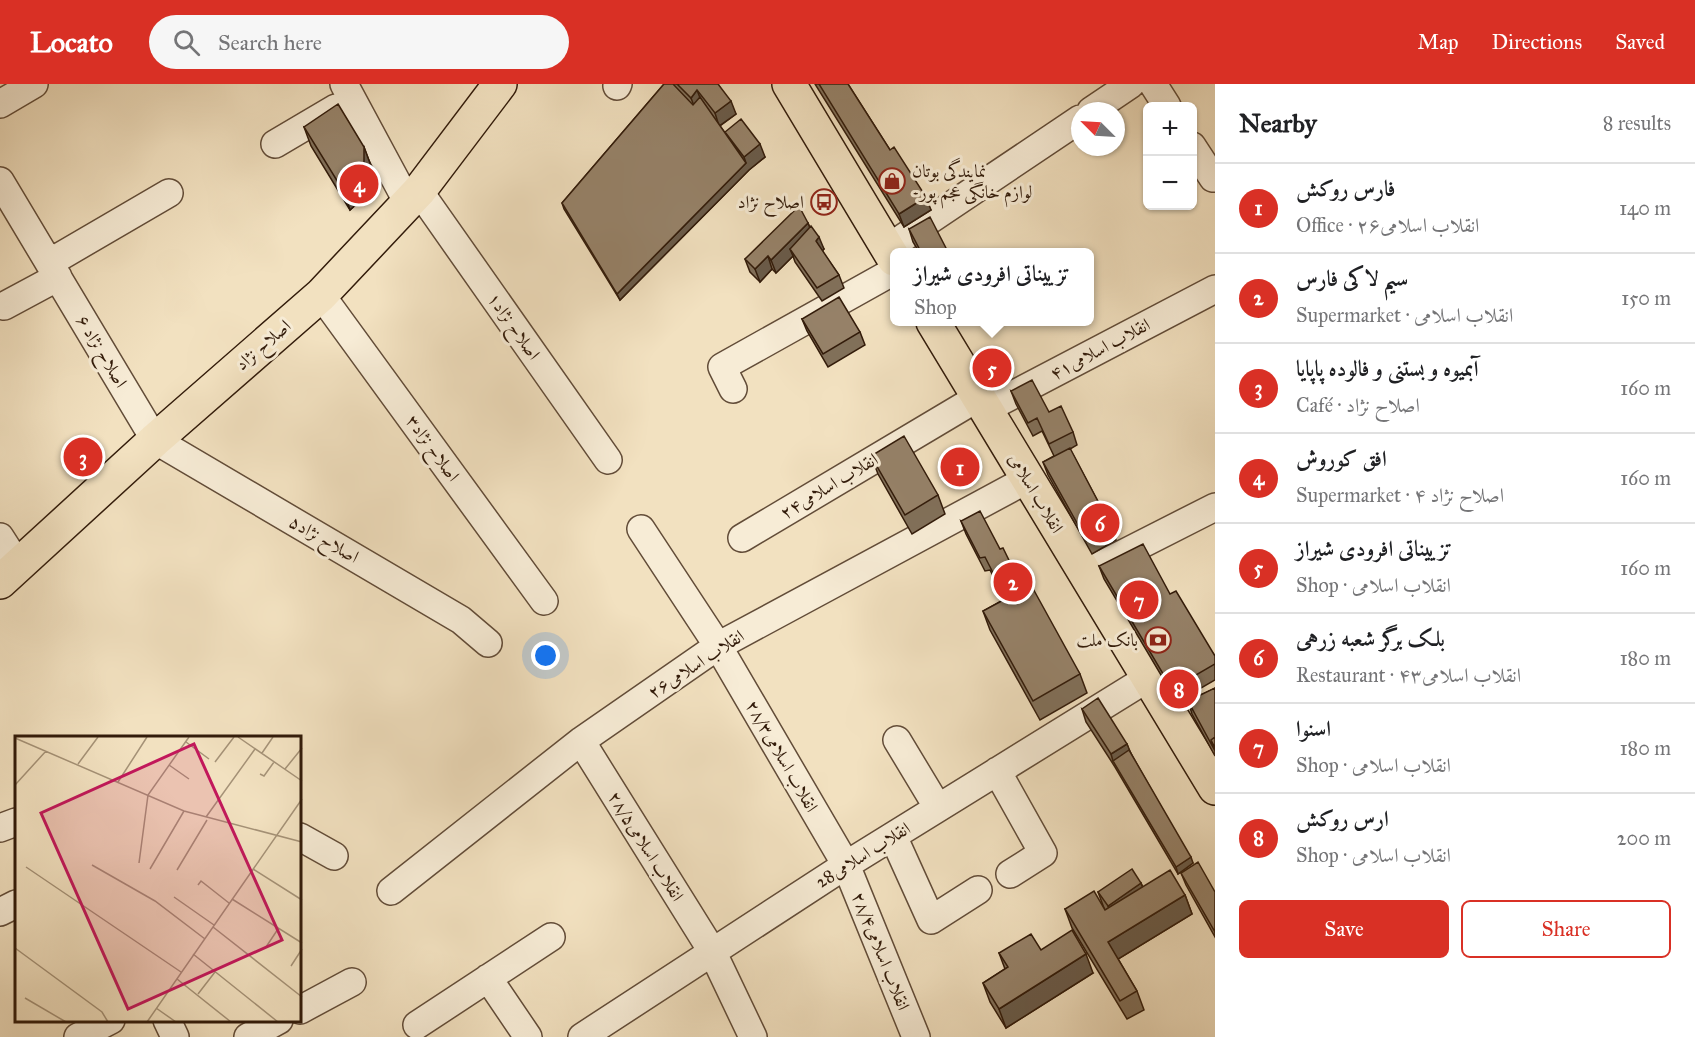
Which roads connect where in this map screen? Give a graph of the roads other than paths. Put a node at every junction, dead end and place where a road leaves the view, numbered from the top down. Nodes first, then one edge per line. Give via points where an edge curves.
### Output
1 (34, 84) edge
2 (501, 84) edge
3 (789, 84) edge
4 (1131, 84) edge
5 (1153, 84) edge
6 (348, 91) edge
7 (1104, 102) edge
8 (1164, 102) edge
9 (0, 104) edge
10 (1071, 126) edge
11 (276, 144) dead end
12 (1197, 154) edge
13 (1213, 178) dead end
14 (0, 181) edge
15 (169, 193) dead end
16 (414, 197) junction
17 (907, 248) edge
18 (890, 256) edge
19 (890, 260) edge
20 (53, 270) junction
21 (1215, 289) edge
22 (321, 295) junction
23 (4, 306) dead end
24 (936, 326) edge
25 (733, 389) dead end
26 (982, 403) junction
27 (155, 440) junction
28 (608, 460) dead end
29 (1028, 479) junction
30 (1215, 507) edge
31 (641, 529) dead end
32 (0, 537) edge
33 (742, 538) dead end
34 (9, 573) edge
35 (1085, 573) junction
36 (544, 601) dead end
37 (488, 643) dead end
38 (718, 646) junction
39 (1148, 678) junction
40 (897, 740) dead end
41 (581, 741) junction
42 (998, 771) junction
43 (1215, 788) edge
44 (938, 808) junction
45 (15, 822) edge
46 (0, 828) edge
47 (893, 836) junction
48 (302, 838) edge
49 (334, 856) dead end
50 (846, 865) junction
51 (1010, 874) dead end
52 (978, 890) dead end
53 (391, 891) dead end
54 (15, 904) edge
55 (0, 912) edge
56 (551, 937) dead end
57 (712, 951) junction
58 (488, 978) junction
59 (352, 982) dead end
60 (302, 1009) edge
61 (107, 1022) edge
62 (168, 1022) edge
63 (275, 1022) edge
64 (417, 1025) dead end
65 (78, 1037) edge
66 (175, 1037) edge
67 (248, 1037) edge
68 (528, 1037) edge
69 (582, 1037) edge
70 (753, 1037) edge
71 (916, 1037) edge

1 - 9 street
2 - 16 main road, اصلاح نژاد
3 - 18 main road
4 - 7 street
5 - 8 street
6 - 11 street
6 - 16 street, اصلاح نژاد۱
10 - 17 street
12 - 13 street
14 - 20 street, ۶ اصلاح نژاد
15 - 20 street
16 - 22 main road, اصلاح نژاد
16 - 28 street, اصلاح نژاد۱
19 - 25 street via 722,367
20 - 23 street
20 - 27 street, ۶ اصلاح نژاد
21 - 26 street, انقلاب اسلامی۴۱
22 - 27 main road, اصلاح نژاد
22 - 36 street, اصلاح نژاد۳
24 - 26 main road, انقلاب اسلامی
26 - 29 main road, انقلاب اسلامی
26 - 33 street, انقلاب اسلامی۲۴
27 - 34 main road, اصلاح نژاد
27 - 37 street, اصلاح نژاد۵ via 461,620
29 - 35 main road, انقلاب اسلامی
29 - 38 street, انقلاب اسلامی۲۶
30 - 35 street
31 - 38 street, انقلاب اسلامی۲۸/۳
32 - 34 street
35 - 39 main road, انقلاب اسلامی
38 - 41 street, انقلاب اسلامی۲۶
38 - 50 street, انقلاب اسلامی۲۸/۳
39 - 42 street, 28انقلاب اسلامی
39 - 43 main road, انقلاب اسلامی via 1181,712
40 - 44 street
41 - 53 street, انقلاب اسلامی۲۶
41 - 57 street, انقلاب اسلامی۲۸/۵
42 - 44 street, 28انقلاب اسلامی
42 - 51 street via 1043,853
44 - 47 street, 28انقلاب اسلامی
45 - 46 street
47 - 50 street, 28انقلاب اسلامی
47 - 52 street via 931,920
48 - 49 street
50 - 57 street, 28انقلاب اسلامی
50 - 71 street, انقلاب اسلامی۲۸/۴
54 - 55 street
56 - 58 street
57 - 69 street, 28انقلاب اسلامی
57 - 70 street, انقلاب اسلامی۲۸/۵
58 - 64 street
58 - 68 street
59 - 60 street
61 - 65 street
62 - 66 street
63 - 67 street

